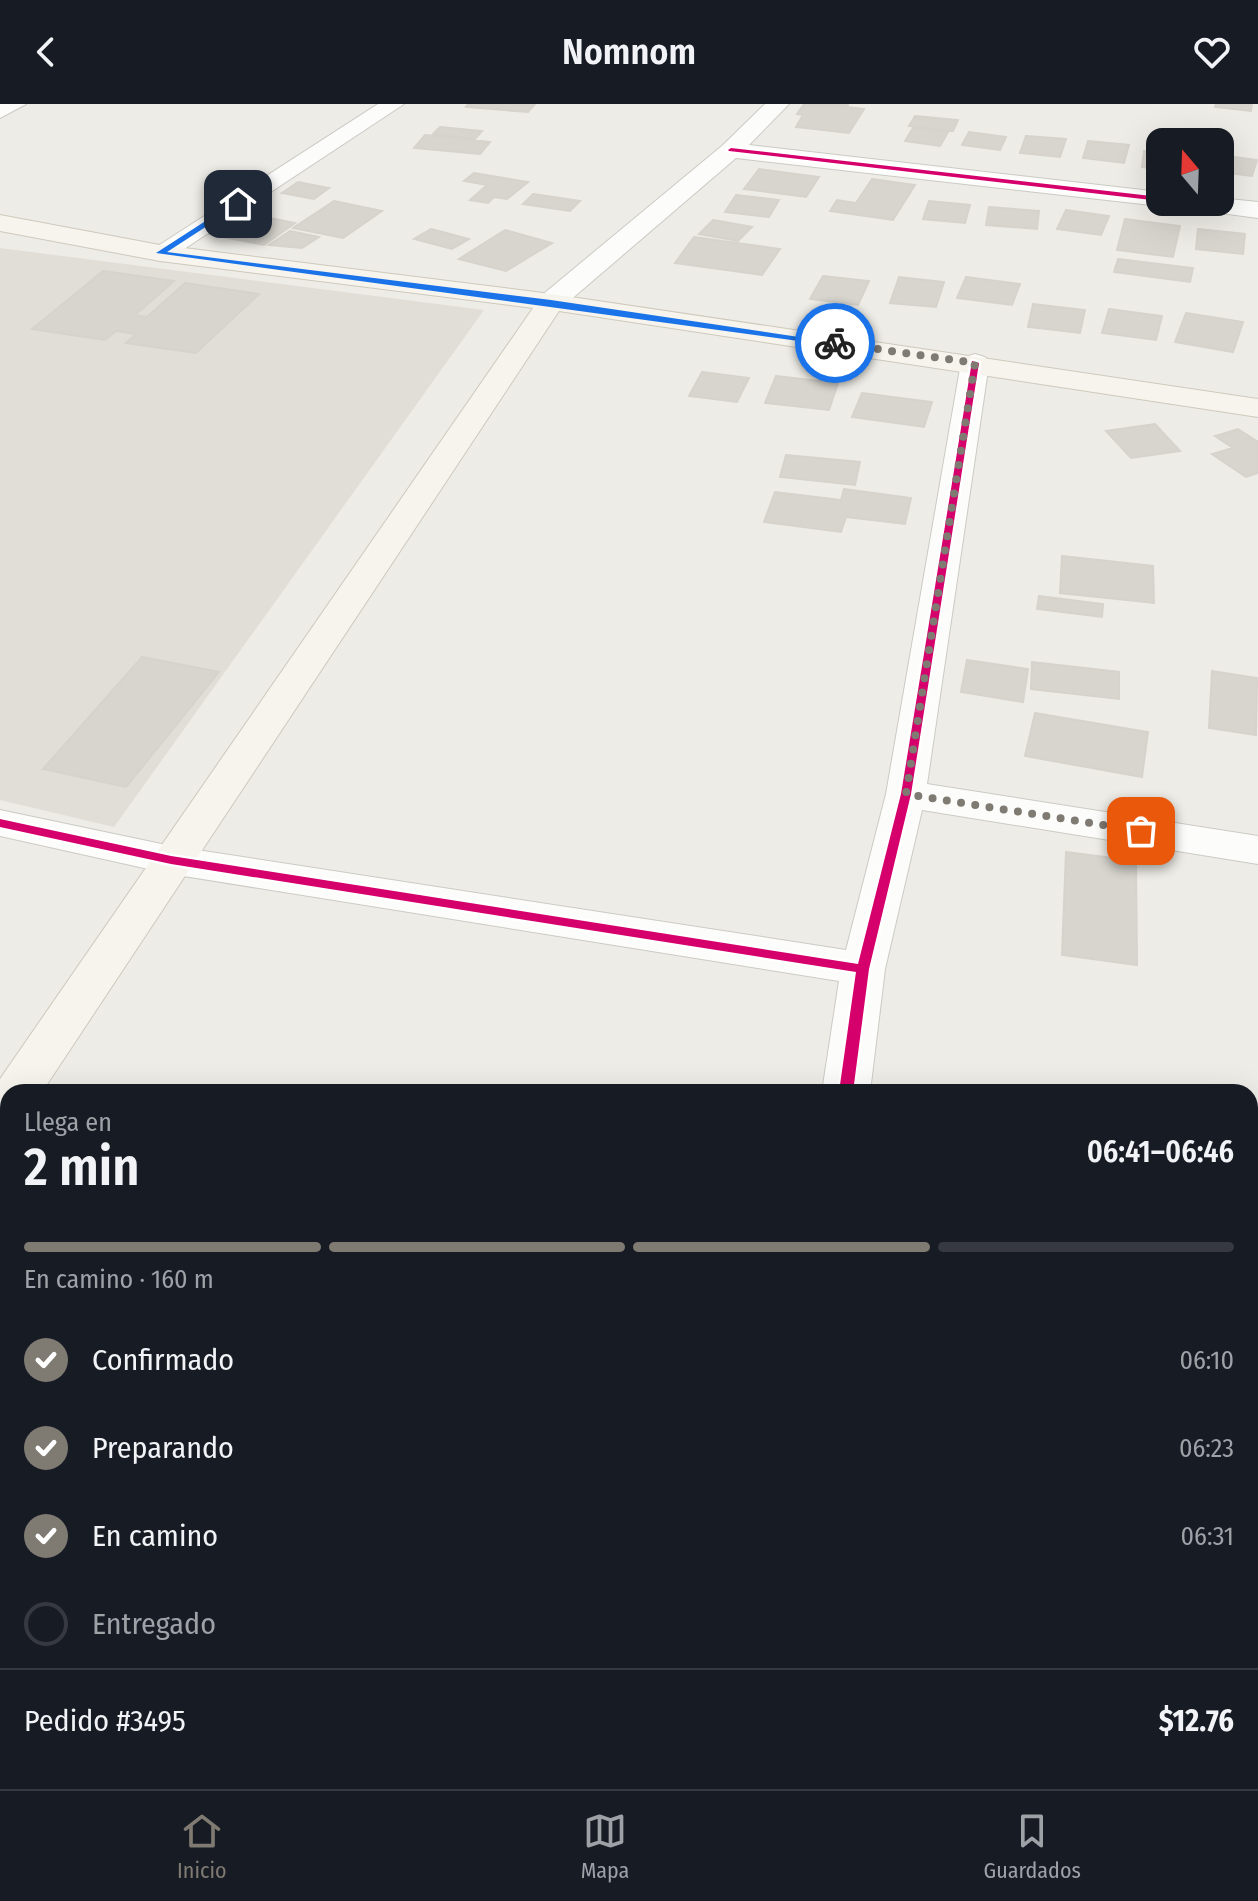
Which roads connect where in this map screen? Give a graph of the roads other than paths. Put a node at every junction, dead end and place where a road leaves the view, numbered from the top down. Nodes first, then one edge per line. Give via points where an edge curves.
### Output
1 (15, 104) edge
2 (393, 104) edge
3 (778, 104) edge
4 (0, 111) edge
5 (731, 150) junction
6 (1146, 197) edge
7 (1234, 207) edge
8 (1258, 210) edge
9 (0, 223) edge
10 (160, 253) junction
11 (551, 302) junction
12 (975, 363) junction
13 (1258, 408) edge
14 (906, 794) junction
15 (0, 823) edge
16 (1258, 850) edge
17 (171, 860) junction
18 (863, 969) junction
19 (22, 1084) edge
20 (847, 1084) edge

1 - 4 street
2 - 10 street
3 - 5 street
5 - 6 street
5 - 11 street
7 - 8 street
9 - 10 main road
10 - 11 main road
11 - 12 main road
11 - 17 main road
12 - 13 main road
12 - 14 street
14 - 16 street
14 - 18 street
15 - 17 street
17 - 18 street
17 - 19 main road
18 - 20 street

